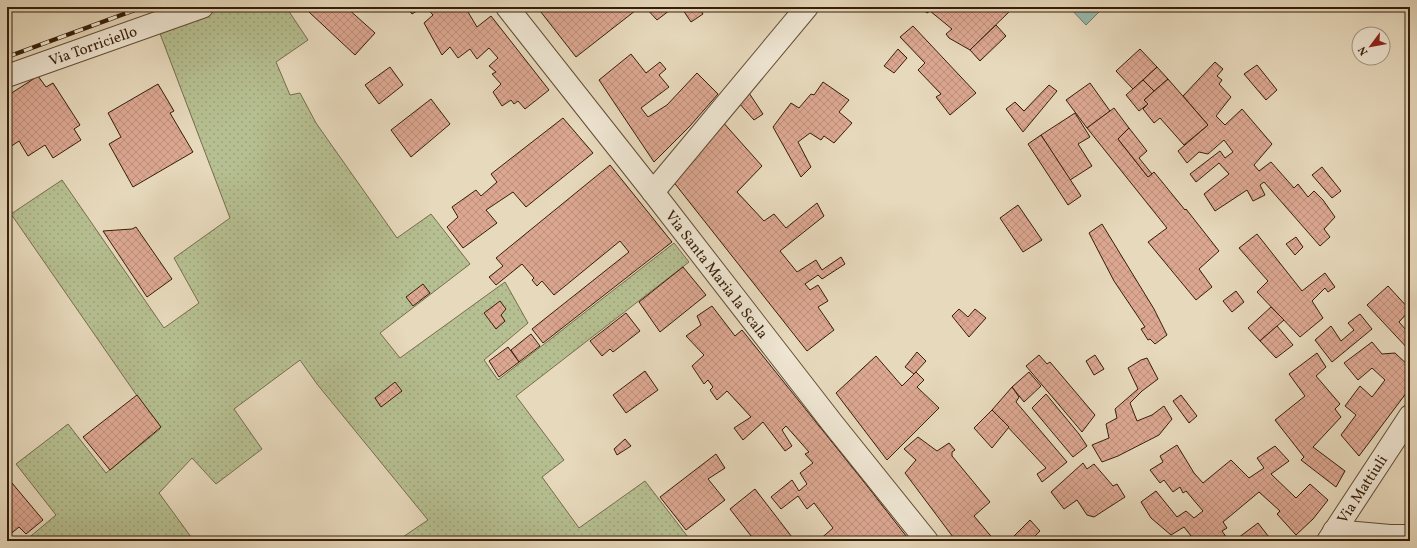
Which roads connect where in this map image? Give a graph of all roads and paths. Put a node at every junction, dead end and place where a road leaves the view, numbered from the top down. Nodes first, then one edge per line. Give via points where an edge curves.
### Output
1 (202, 7) edge
2 (507, 7) edge
3 (807, 7) edge
4 (7, 76) edge
5 (654, 192) junction
6 (1410, 416) edge
7 (1331, 536) edge
8 (1410, 536) edge
9 (927, 541) edge

1 - 4 street, Via Torriciello
2 - 5 street, Via Santa Maria la Scala
3 - 5 street
5 - 9 street, Via Santa Maria la Scala via 832,424
6 - 7 street, Via Mattiuli
7 - 8 street

